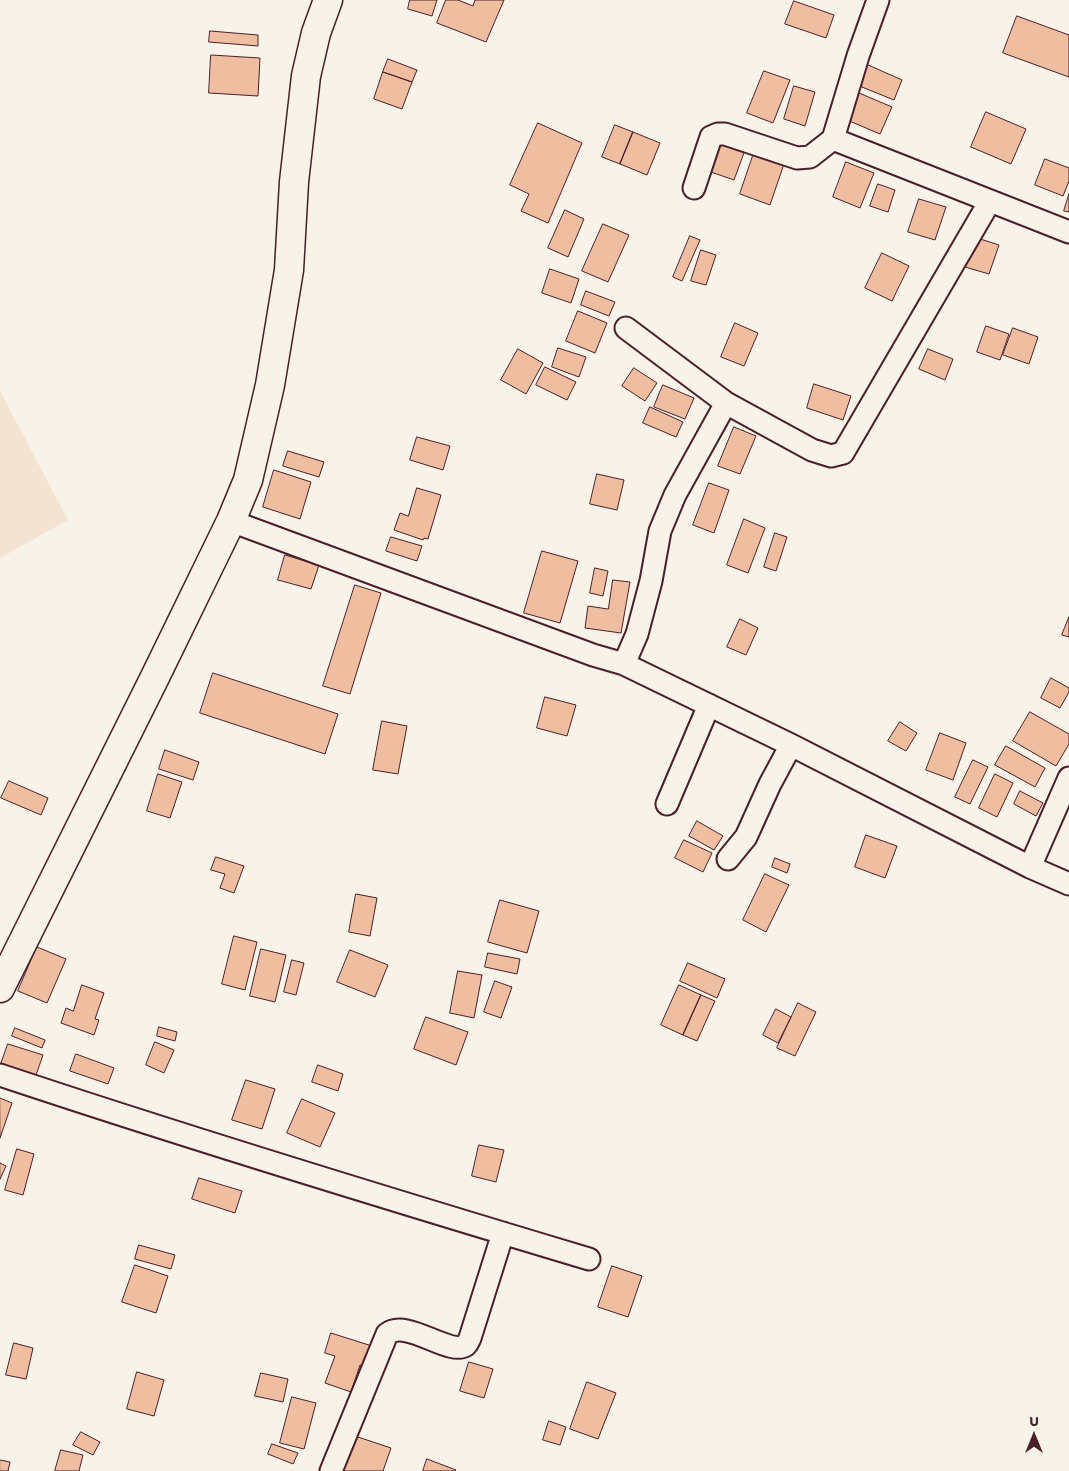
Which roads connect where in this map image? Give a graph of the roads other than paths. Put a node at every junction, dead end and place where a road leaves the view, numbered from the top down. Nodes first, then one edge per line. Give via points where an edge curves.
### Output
1 (328, 0) edge
2 (878, 0) edge
3 (833, 139) junction
4 (694, 188) dead end
5 (990, 200) junction
6 (1069, 232) edge
7 (626, 328) dead end
8 (726, 403) junction
9 (231, 521) junction
10 (624, 664) junction
11 (709, 705) junction
12 (791, 745) junction
13 (1069, 778) edge
14 (667, 804) dead end
15 (728, 860) dead end
16 (1030, 867) junction
17 (1069, 884) edge
18 (0, 988) edge
19 (0, 1075) edge
20 (503, 1233) junction
21 (589, 1259) dead end
22 (331, 1471) edge

1 - 9 street via 306,76 288,270 270,385 248,480
2 - 3 street
3 - 4 street via 810,157 798,158 725,134 711,136
3 - 5 street
5 - 6 street
5 - 8 street via 843,453 831,456 812,450
7 - 8 street
8 - 10 street via 675,495 660,531 652,581 637,634
9 - 10 street
9 - 18 street
10 - 11 street
11 - 12 street
11 - 14 street
12 - 15 street via 746,837
12 - 16 street
13 - 16 street
16 - 17 street
19 - 20 street via 160,1128
20 - 21 street
20 - 22 street via 466,1345 446,1345 405,1330 392,1330 387,1334

